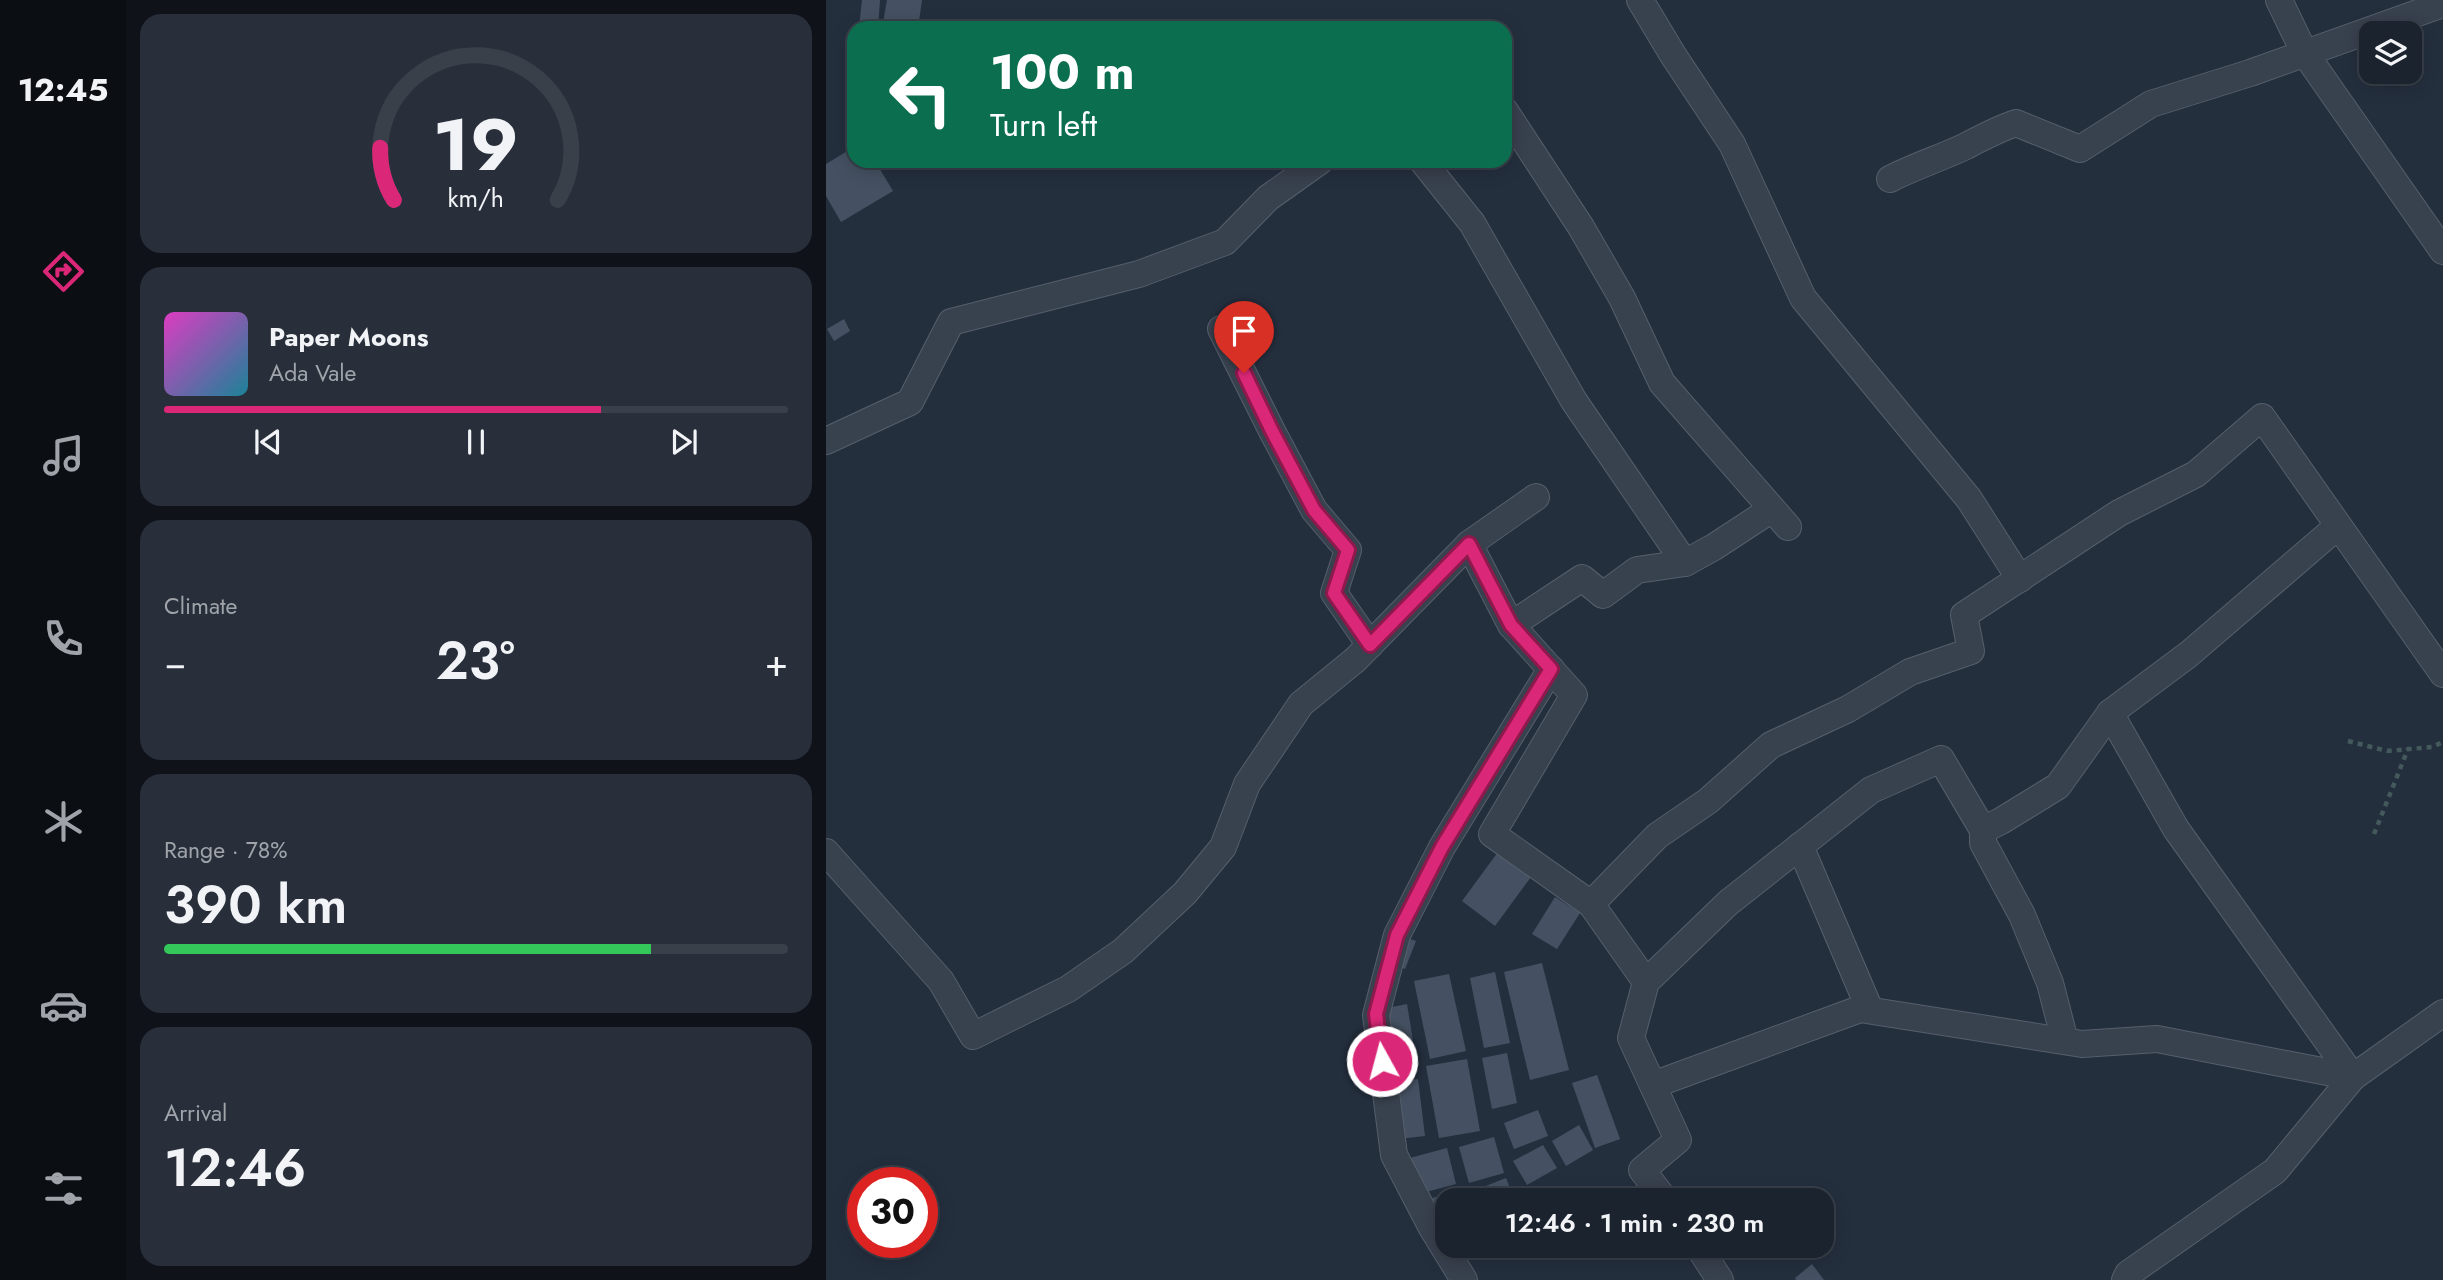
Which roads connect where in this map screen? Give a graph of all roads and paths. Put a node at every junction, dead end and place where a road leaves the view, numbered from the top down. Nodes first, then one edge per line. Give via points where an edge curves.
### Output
1 (1640, 0) edge
2 (2279, 0) edge
3 (2443, 4) edge
4 (2304, 52) junction
5 (1512, 122) edge
6 (1310, 168) edge
7 (1428, 168) edge
8 (1890, 179) dead end
9 (2443, 251) edge
10 (1221, 328) dead end
11 (826, 441) edge
12 (1535, 497) dead end
13 (2338, 526) junction
14 (1469, 544) junction
15 (1685, 563) junction
16 (2020, 579) junction
17 (1511, 625) junction
18 (1370, 645) junction
19 (1551, 669) junction
20 (2443, 674) edge
21 (2110, 713) junction
22 (2348, 740) dead end
23 (2443, 742) edge
24 (2408, 749) junction
25 (1983, 830) junction
26 (2374, 834) dead end
27 (1800, 846) junction
28 (826, 852) edge
29 (1591, 904) junction
30 (1646, 982) junction
31 (1870, 1010) junction
32 (2443, 1013) edge
33 (2065, 1041) junction
34 (2353, 1077) junction
35 (1653, 1085) junction
36 (1656, 1188) edge
37 (1706, 1258) edge
38 (1464, 1280) edge
39 (1720, 1280) edge
40 (2125, 1280) edge

1 - 16 street via 1732,144 1803,298 1969,499
2 - 4 street
3 - 4 street
4 - 8 street via 2151,104 2080,149 2016,123
4 - 9 street
5 - 15 street via 1595,251 1662,383 1780,518
6 - 11 street via 1268,198 1225,242 1139,274 951,322 910,402
7 - 15 street via 1472,223 1574,401
10 - 18 street via 1314,510 1348,550 1334,593
12 - 14 street
13 - 16 street via 2262,417 2196,474 2119,513
13 - 20 street
13 - 21 street via 2189,654
14 - 17 street
14 - 18 street
15 - 17 street via 1637,570 1603,595 1582,578
16 - 29 street via 1964,615 1971,651 1910,673 1771,745 1708,801 1657,836
17 - 19 street
18 - 28 street via 1301,704 1247,784 1223,847 1185,892 1123,951 1068,989 973,1036 941,981
19 - 29 street via 1574,695 1492,834
19 - 38 street via 1436,858 1397,935 1376,1014 1394,1155
21 - 25 street via 2058,786
21 - 34 street via 2176,829
22 - 24 path via 2387,751
23 - 24 path
24 - 26 path
25 - 27 street via 1941,759 1871,790
25 - 33 street via 1983,842 2022,915 2050,983
27 - 30 street via 1728,902
27 - 31 street
29 - 30 street
30 - 35 street via 1631,1038
31 - 33 street
31 - 35 street via 1860,1009
32 - 34 street
33 - 34 street via 2157,1039
34 - 40 street via 2275,1171
35 - 36 street via 1678,1140 1642,1170
37 - 39 street

